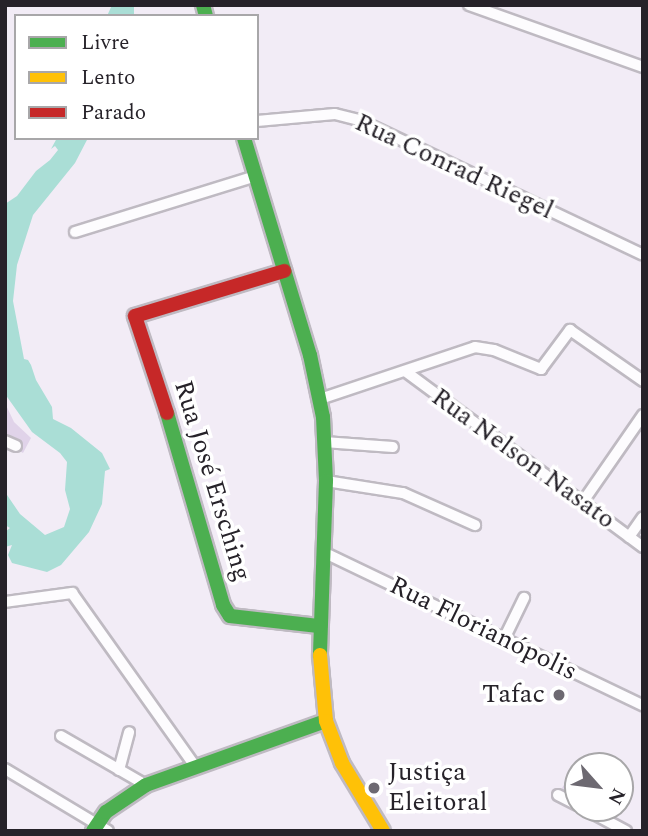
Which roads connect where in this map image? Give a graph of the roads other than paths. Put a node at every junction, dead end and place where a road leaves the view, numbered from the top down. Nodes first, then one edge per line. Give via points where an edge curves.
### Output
1 (469, 5) edge
2 (643, 67) edge
3 (259, 121) edge
4 (245, 140) edge
5 (256, 176) junction
6 (75, 232) dead end
7 (643, 255) edge
8 (284, 271) junction
9 (405, 372) junction
10 (643, 381) edge
11 (320, 399) junction
12 (643, 415) edge
13 (5, 441) edge
14 (324, 442) junction
15 (16, 446) dead end
16 (393, 447) dead end
17 (326, 481) junction
18 (582, 503) junction
19 (643, 517) edge
20 (475, 525) dead end
21 (629, 537) junction
22 (643, 547) edge
23 (323, 552) junction
24 (524, 598) dead end
25 (5, 602) edge
26 (318, 626) junction
27 (504, 639) junction
28 (643, 705) edge
29 (326, 721) junction
30 (129, 732) dead end
31 (61, 736) dead end
32 (195, 766) junction
33 (5, 769) edge
34 (119, 769) junction
35 (146, 785) junction
36 (558, 794) dead end
37 (564, 797) edge
38 (609, 822) edge
39 (99, 828) edge
40 (383, 831) edge
41 (626, 831) edge

1 - 2 street
3 - 7 street, Rua Conrad Riegel via 335,114 359,120
4 - 5 street
5 - 6 street
5 - 8 street
8 - 11 street
8 - 26 street, Rua José Ersching via 135,316 223,605 230,615
9 - 10 street via 475,347 541,369 570,330
9 - 11 street
9 - 18 street, Rua Nelson Nasato
11 - 14 street
12 - 18 street
13 - 15 street
14 - 16 street
14 - 17 street
17 - 20 street via 403,493
17 - 23 street
18 - 21 street, Rua Nelson Nasato
19 - 21 street
21 - 22 street, Rua Nelson Nasato
23 - 26 street
23 - 27 street, Rua Florianópolis
24 - 27 street
25 - 32 street via 72,593
26 - 29 street via 318,672
27 - 28 street, Rua Florianópolis
29 - 32 street
29 - 40 street via 342,763
30 - 34 street
31 - 34 street
32 - 35 street
33 - 39 street
34 - 35 street
35 - 39 street via 118,802
36 - 37 street
38 - 41 street

